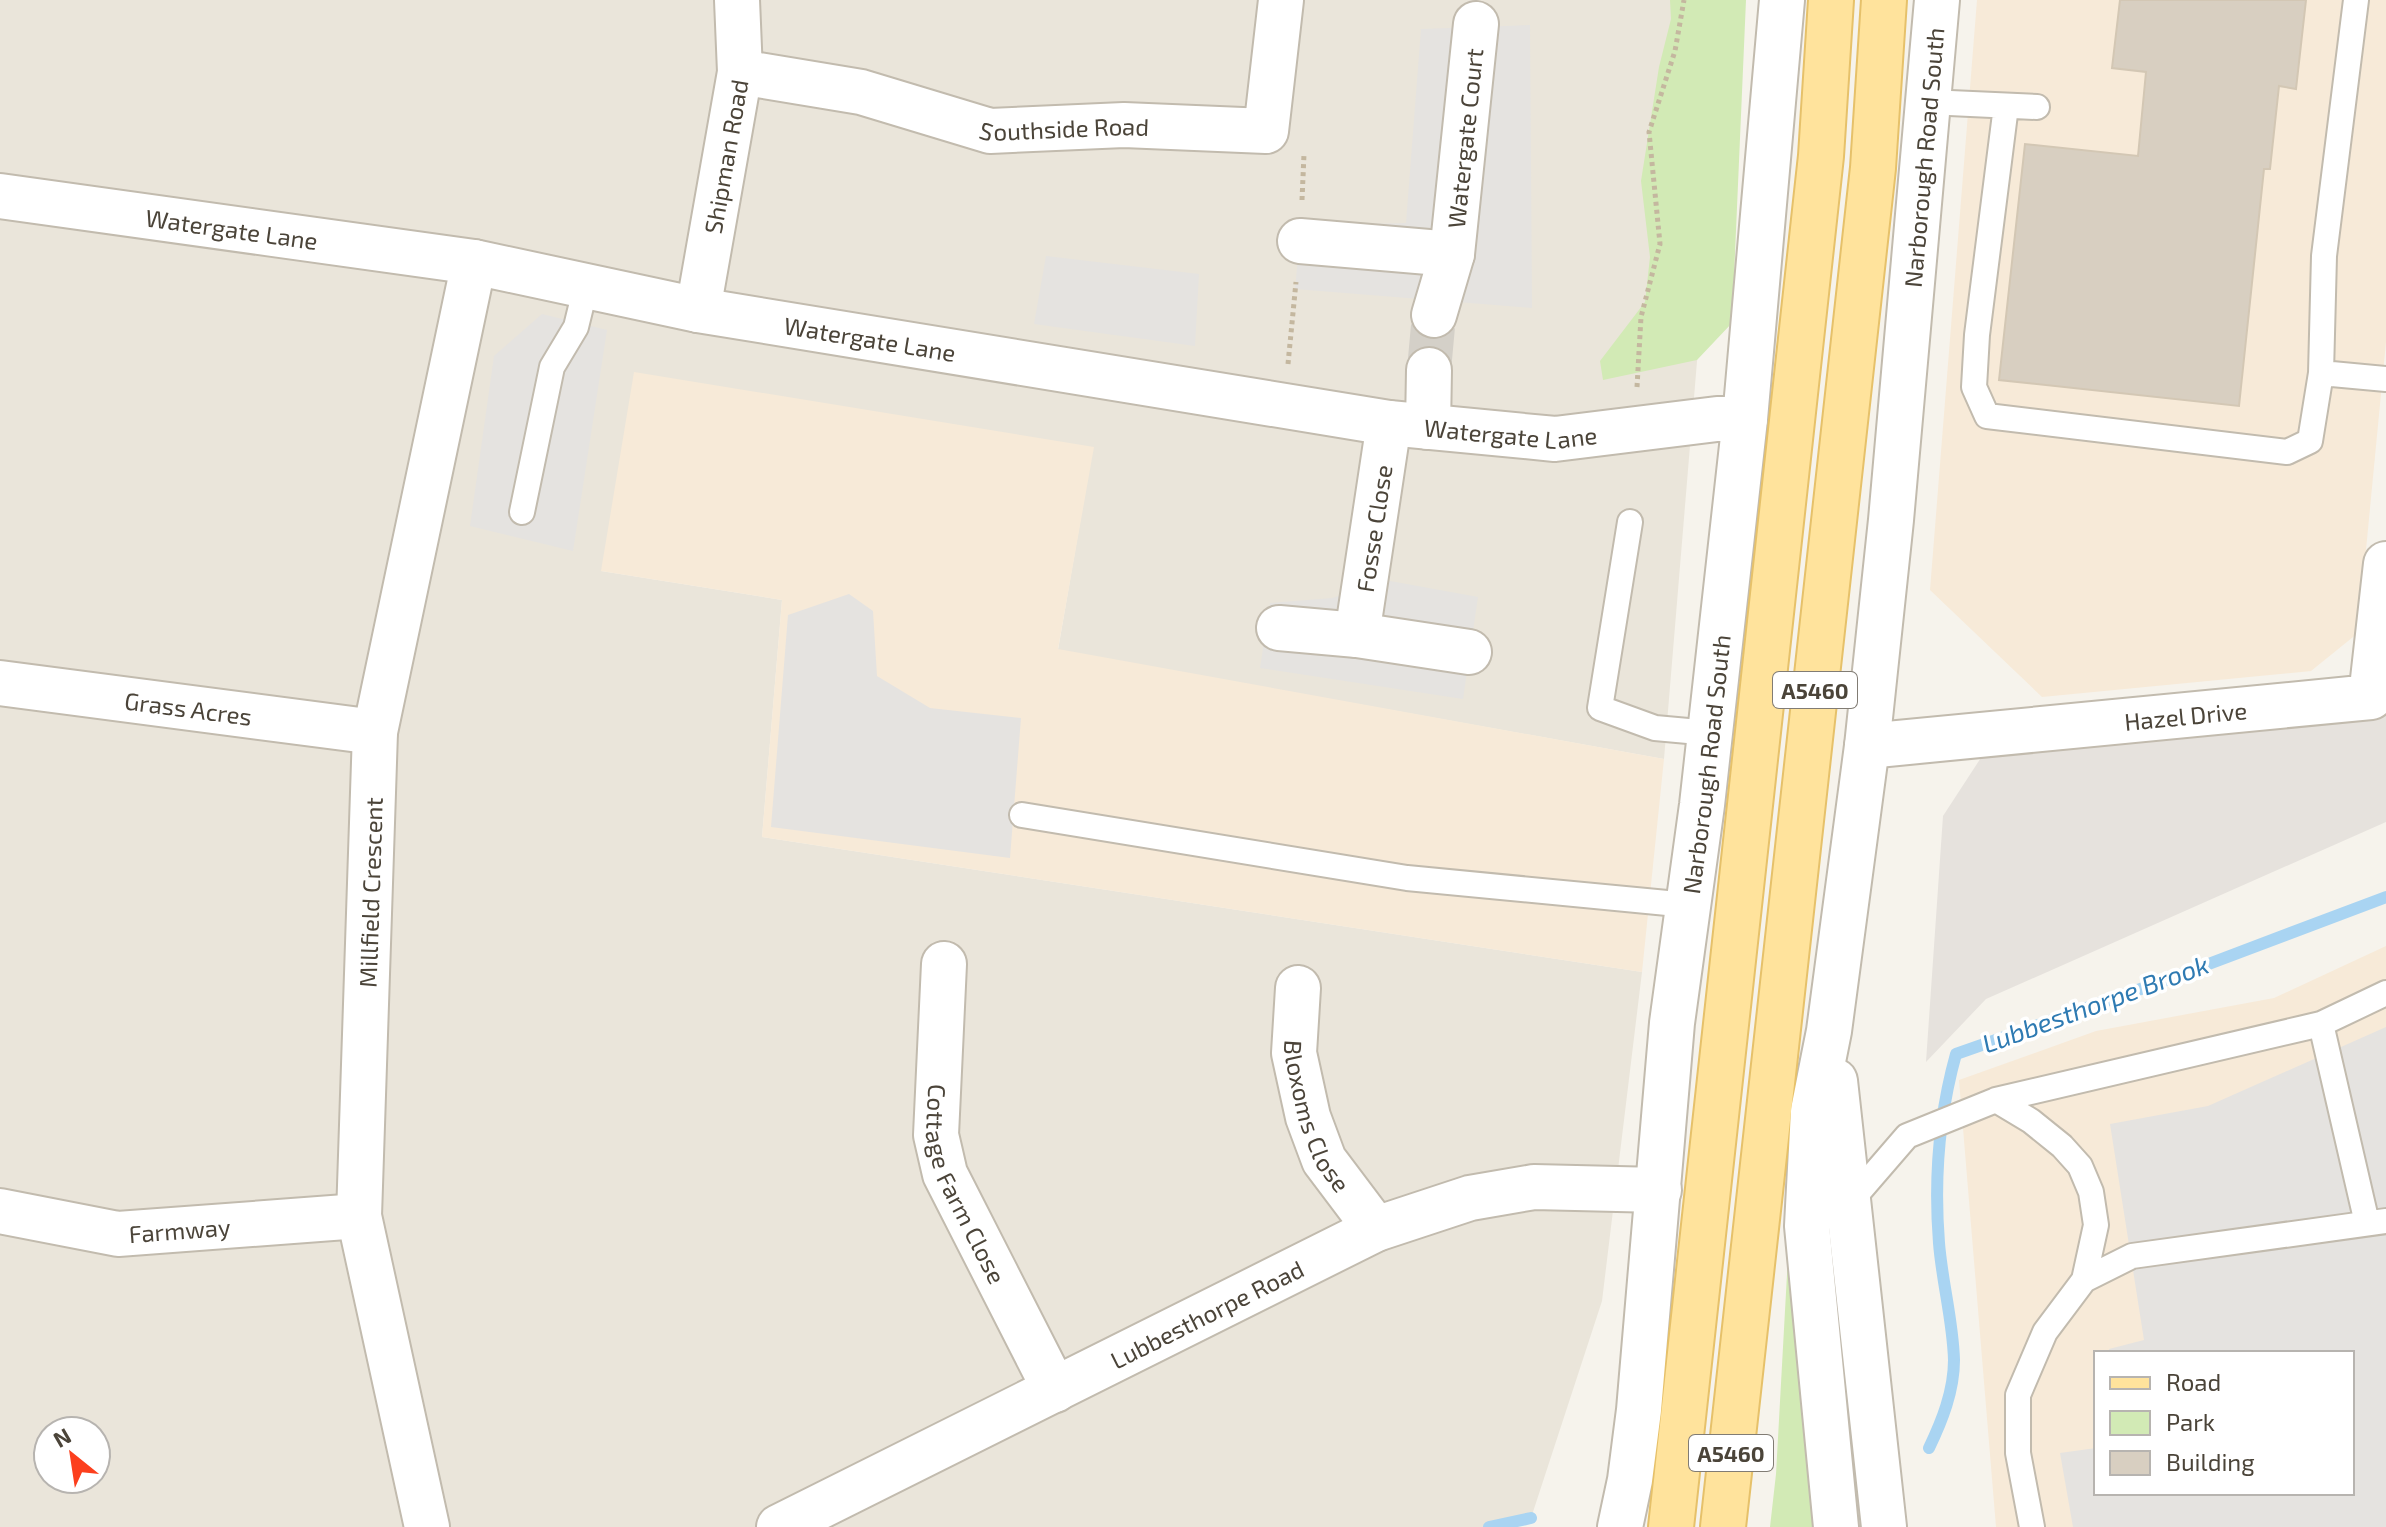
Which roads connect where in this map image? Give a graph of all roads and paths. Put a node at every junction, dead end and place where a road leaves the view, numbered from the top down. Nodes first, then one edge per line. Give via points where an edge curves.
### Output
1 (737, 0) edge
2 (1281, 0) edge
3 (1684, 0) edge
4 (1782, 0) edge
5 (1831, 0) edge
6 (1884, 0) edge
7 (1937, 0) edge
8 (2356, 0) edge
9 (1476, 24) dead end
10 (740, 72) junction
11 (1928, 102) junction
12 (2006, 106) junction
13 (2037, 107) dead end
14 (0, 196) edge
15 (1300, 241) dead end
16 (1452, 254) junction
17 (474, 262) junction
18 (586, 286) junction
19 (698, 310) junction
20 (1434, 315) tunnel mouth
21 (1429, 370) tunnel mouth
22 (2321, 373) junction
23 (2386, 379) edge
24 (1745, 419) junction
25 (1408, 425) junction
26 (1635, 429) junction
27 (522, 512) dead end
28 (1630, 522) dead end
29 (2386, 564) edge
30 (1279, 628) dead end
31 (1357, 635) junction
32 (1469, 652) dead end
33 (2380, 663) edge
34 (0, 683) edge
35 (375, 732) junction
36 (1710, 733) junction
37 (1867, 746) junction
38 (1022, 815) dead end
39 (1688, 905) junction
40 (944, 964) dead end
41 (1298, 988) dead end
42 (2386, 993) edge
43 (2321, 1024) junction
44 (1829, 1031) junction
45 (1996, 1100) junction
46 (1659, 1190) junction
47 (1850, 1202) junction
48 (0, 1211) edge
49 (359, 1216) junction
50 (2376, 1222) edge
51 (1376, 1229) junction
52 (2084, 1280) junction
53 (1055, 1390) junction
54 (1870, 1412) junction
55 (427, 1527) edge
56 (779, 1527) edge
57 (1620, 1527) edge
58 (1671, 1527) edge
59 (1723, 1527) edge
60 (1836, 1527) edge
61 (1884, 1527) edge
62 (1903, 1527) edge
63 (2032, 1527) edge

1 - 10 street, Shipman Road
2 - 10 street, Southside Road via 1266,131 1124,125 990,131 861,92
3 - 26 path via 1675,51 1649,132 1660,244 1641,317
4 - 24 street, Narborough Road South
5 - 58 main road, Narborough Road South / A5460 via 1821,156
6 - 59 main road, Narborough Road South / A5460 via 1873,168
7 - 11 street, Narborough Road South
8 - 22 lane via 2324,256
9 - 16 street, Watergate Court
10 - 19 street, Shipman Road
11 - 12 lane
11 - 37 street, Narborough Road South
12 - 13 lane
12 - 22 lane via 1977,335 1974,387 1987,416 2287,452 2310,441
14 - 17 street, Watergate Lane
15 - 16 street, Watergate Court
16 - 20 street, Watergate Court
17 - 18 street, Watergate Lane
17 - 35 street, Millfield Crescent
18 - 19 street, Watergate Lane
18 - 27 lane via 576,327 552,367
19 - 25 street, Watergate Lane
21 - 25 street
22 - 23 lane
24 - 26 street, Watergate Lane
24 - 36 street, Narborough Road South
25 - 26 street, Watergate Lane via 1555,439
25 - 31 street, Fosse Close
28 - 36 lane via 1600,708 1655,728
29 - 33 street, Hazel Drive
30 - 31 street
31 - 32 street
33 - 37 street, Hazel Drive via 2371,697
34 - 35 street, Grass Acres
35 - 49 street, Millfield Crescent
36 - 39 street, Narborough Road South
37 - 44 street, Narborough Road South
38 - 39 lane via 1407,878
39 - 46 street, Narborough Road South
40 - 53 street, Cottage Farm Close via 936,1135 945,1174
41 - 51 street, Bloxoms Close via 1294,1053 1308,1117 1324,1160
42 - 43 lane
43 - 45 lane
43 - 50 lane
44 - 47 street, Narborough Road South
44 - 60 street, Narborough Road South via 1813,1111 1807,1226
45 - 47 lane via 1907,1136
45 - 52 lane via 2031,1121 2080,1166 2096,1225
46 - 51 street, Lubbesthorpe Road via 1534,1187 1470,1198
46 - 57 street, Narborough Road South via 1639,1410
47 - 54 street, Narborough Road South
48 - 49 street, Farmway via 118,1234
49 - 55 street, Millfield Crescent
50 - 52 lane via 2132,1256
51 - 53 street, Lubbesthorpe Road
52 - 63 lane via 2045,1332 2018,1395 2018,1453
53 - 56 street, Lubbesthorpe Road
54 - 61 street, Narborough Road South
54 - 62 lane via 1897,1474

